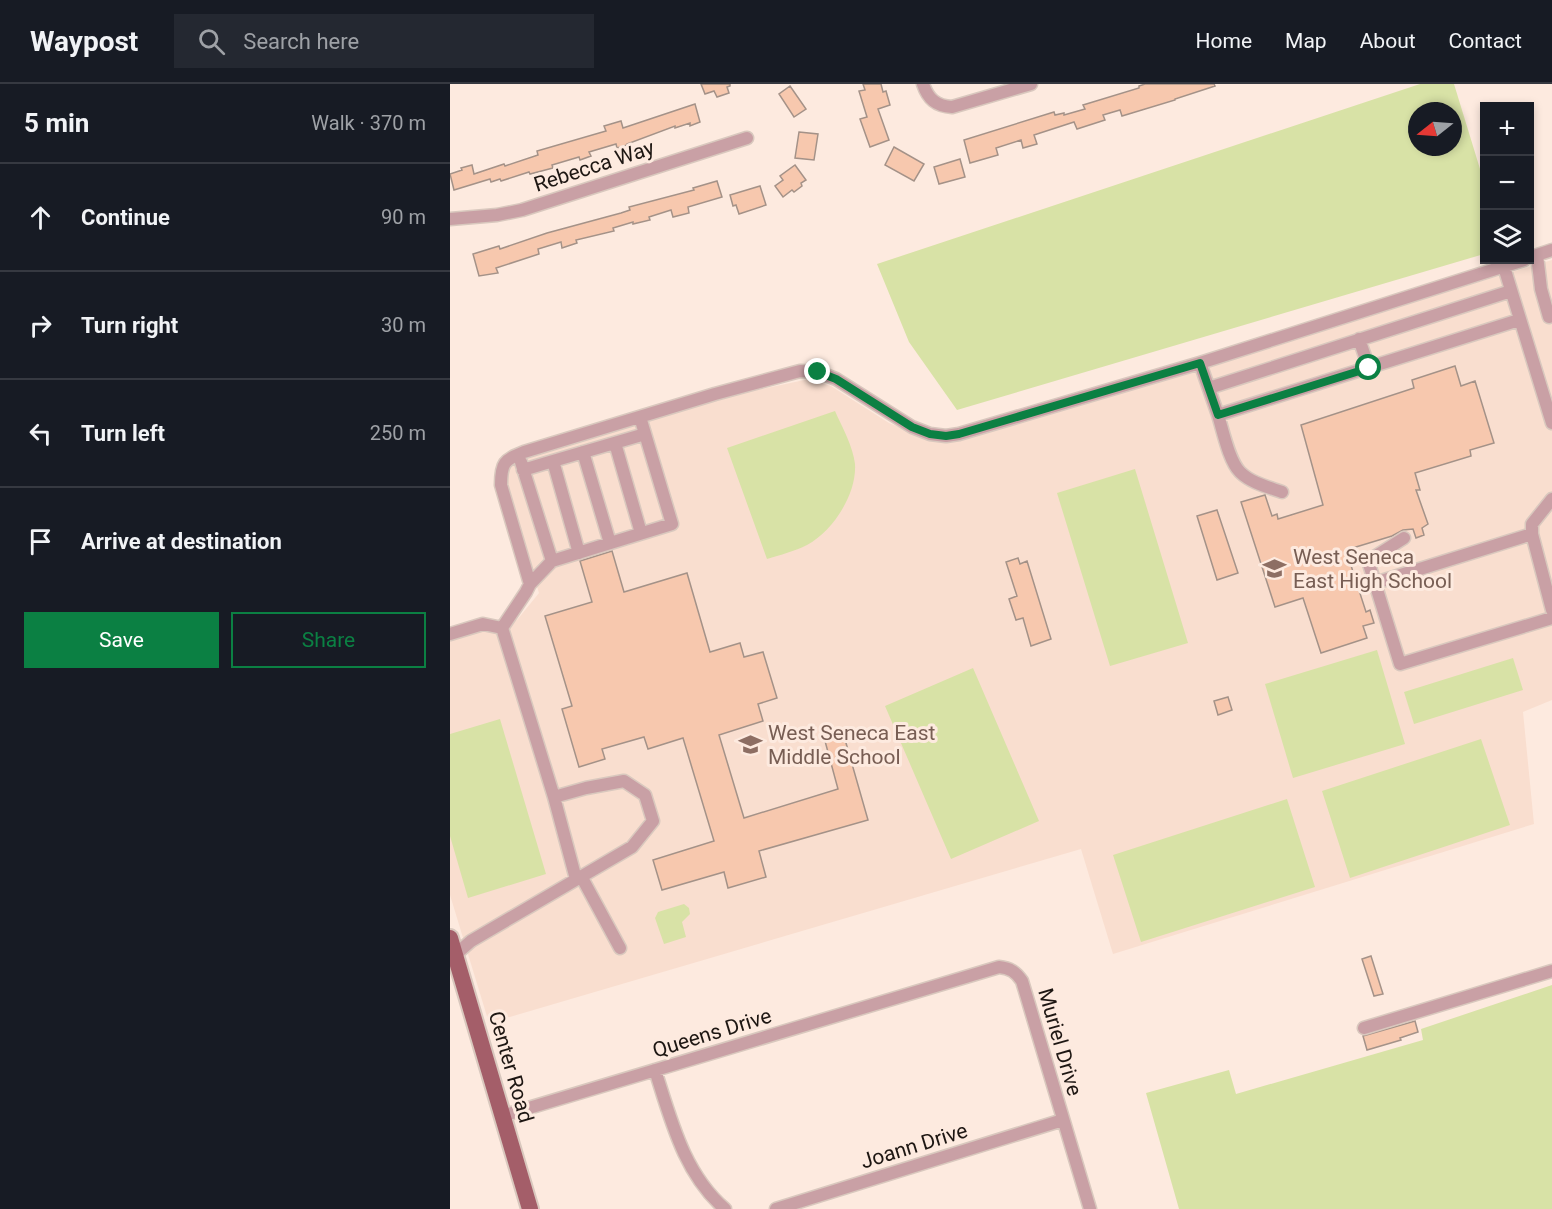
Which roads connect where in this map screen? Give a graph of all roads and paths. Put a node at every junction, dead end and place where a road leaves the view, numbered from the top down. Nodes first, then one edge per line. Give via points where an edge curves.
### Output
1 (922, 84) edge
2 (1030, 84) edge
3 (747, 138) dead end
4 (450, 219) edge
5 (1552, 250) edge
6 (1534, 256) edge
7 (1534, 258) edge
8 (1513, 264) edge
9 (1504, 267) junction
10 (1547, 287) edge
11 (1511, 291) junction
12 (1552, 316) edge
13 (1519, 320) junction
14 (1359, 339) junction
15 (1200, 363) junction
16 (1369, 368) junction
17 (1209, 388) junction
18 (1218, 415) junction
19 (640, 417) junction
20 (1552, 423) edge
21 (645, 434) junction
22 (615, 443) junction
23 (583, 452) junction
24 (518, 454) junction
25 (553, 461) junction
26 (523, 470) junction
27 (1282, 492) dead end
28 (1552, 498) edge
29 (641, 533) junction
30 (1532, 534) junction
31 (1404, 538) dead end
32 (610, 543) junction
33 (579, 553) junction
34 (552, 561) junction
35 (1375, 583) junction
36 (530, 584) junction
37 (1552, 610) edge
38 (1552, 618) edge
39 (502, 628) junction
40 (450, 634) edge
41 (554, 797) junction
42 (578, 878) junction
43 (450, 938) edge
44 (620, 948) dead end
45 (455, 955) junction
46 (1552, 971) edge
47 (932, 988) joint
48 (1364, 1028) dead end
49 (656, 1070) junction
50 (502, 1116) junction
51 (1063, 1120) junction
52 (530, 1209) edge
53 (725, 1209) edge
54 (776, 1209) edge
55 (1090, 1209) edge

1 - 2 street via 936,104 952,107
3 - 4 street, Rebecca Way via 522,210
5 - 6 street
7 - 10 street
8 - 9 street
9 - 11 street
9 - 15 street
10 - 12 street via 1549,317
11 - 13 street
11 - 14 street
13 - 16 street
13 - 20 street
14 - 16 street
14 - 17 street
15 - 17 street
15 - 19 street via 946,436 912,427 836,379 818,372 800,371
16 - 18 street
17 - 18 street
18 - 27 street via 1233,463 1240,472
19 - 21 street
19 - 24 street
21 - 22 street
21 - 29 street via 672,524
22 - 23 street
22 - 29 street
23 - 25 street
23 - 32 street
24 - 26 street
24 - 36 street via 503,464 501,485
25 - 26 street
25 - 33 street
26 - 34 street
28 - 30 street via 1532,524
29 - 32 street
30 - 35 street
30 - 37 street
31 - 35 street via 1368,561
32 - 33 street
33 - 34 street
34 - 36 street
35 - 38 street via 1400,664
36 - 39 street
39 - 40 street via 483,624
39 - 41 street
41 - 42 street
41 - 42 street via 624,781 645,795 653,821 632,847
42 - 44 street
42 - 45 street via 471,941
43 - 45 main road, Center Road
45 - 50 main road, Center Road
46 - 48 street
47 - 49 street, Queens Drive
47 - 51 street, Muriel Drive via 999,968 1015,972 1022,981
49 - 50 street, Queens Drive
49 - 53 street via 682,1150 705,1187
50 - 52 main road, Center Road
51 - 54 street, Joann Drive
51 - 55 street, Muriel Drive

